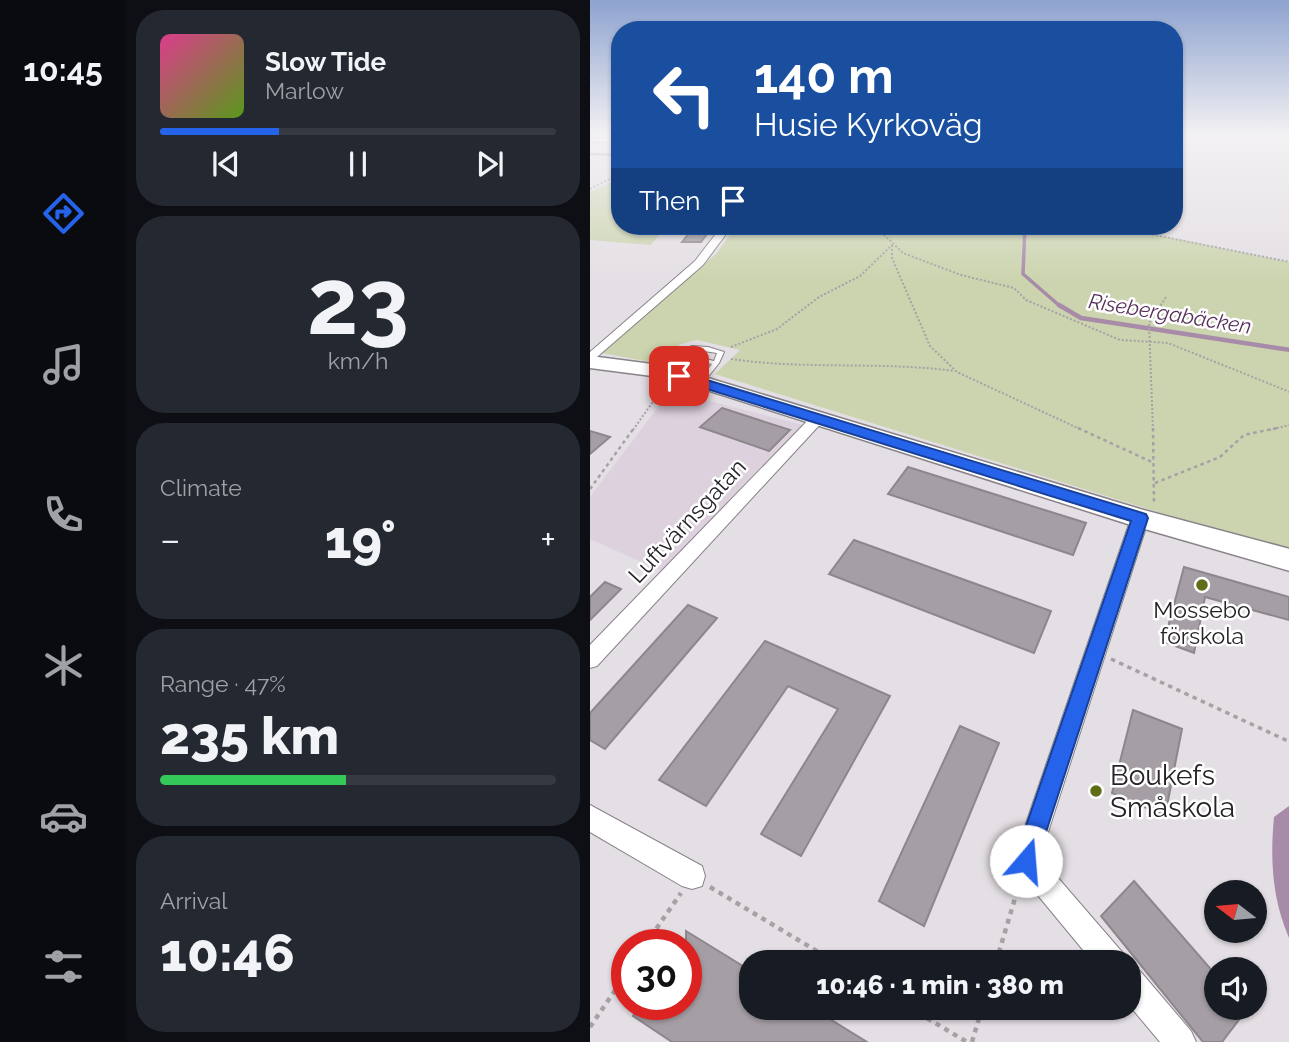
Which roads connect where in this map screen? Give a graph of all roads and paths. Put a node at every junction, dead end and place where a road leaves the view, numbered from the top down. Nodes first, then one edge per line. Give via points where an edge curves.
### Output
1 (719, 235) edge
2 (884, 235) edge
3 (1154, 235) edge
4 (892, 245) junction
5 (1289, 262) edge
6 (1166, 297) dead end
7 (1150, 343) junction
8 (675, 354) junction
9 (719, 357) junction
10 (590, 360) edge
11 (957, 372) junction
12 (660, 375) junction
13 (701, 382) junction
14 (1289, 391) edge
15 (819, 417) junction
16 (1289, 425) edge
17 (1154, 464) junction
18 (1155, 483) junction
19 (590, 489) edge
20 (1147, 520) junction
21 (1289, 560) edge
22 (1095, 652) junction
23 (590, 659) edge
24 (1289, 742) edge
25 (590, 818) edge
26 (1026, 861) junction
27 (692, 876) junction
28 (656, 929) edge
29 (815, 950) edge
30 (1000, 950) edge
31 (1102, 950) edge
32 (611, 996) edge
33 (1141, 996) edge
34 (930, 1020) edge
35 (978, 1020) edge
36 (590, 1027) edge
37 (967, 1042) edge
38 (972, 1042) edge
39 (1180, 1042) edge

1 - 10 street via 699,263
2 - 4 path
3 - 5 path
4 - 7 path via 961,275 1014,288 1026,300 1120,340
4 - 9 path via 860,276 819,297 777,329
4 - 11 path via 892,258 930,346
6 - 7 path via 1149,323
7 - 14 path via 1187,349
7 - 17 path
8 - 9 lane
8 - 9 lane via 690,346
8 - 12 lane
9 - 11 path via 783,364 922,365
9 - 13 lane
10 - 12 street
11 - 17 path
12 - 13 street
12 - 19 path
13 - 15 street
15 - 20 street
15 - 23 street, Luftvärnsgatan
16 - 18 path via 1244,435 1220,457
17 - 18 path
18 - 20 path
20 - 21 street
20 - 22 street
22 - 24 path
22 - 26 street
25 - 27 street
26 - 30 path
26 - 31 street
27 - 28 path
27 - 29 path
32 - 36 path
33 - 39 street
34 - 37 path
35 - 38 path

